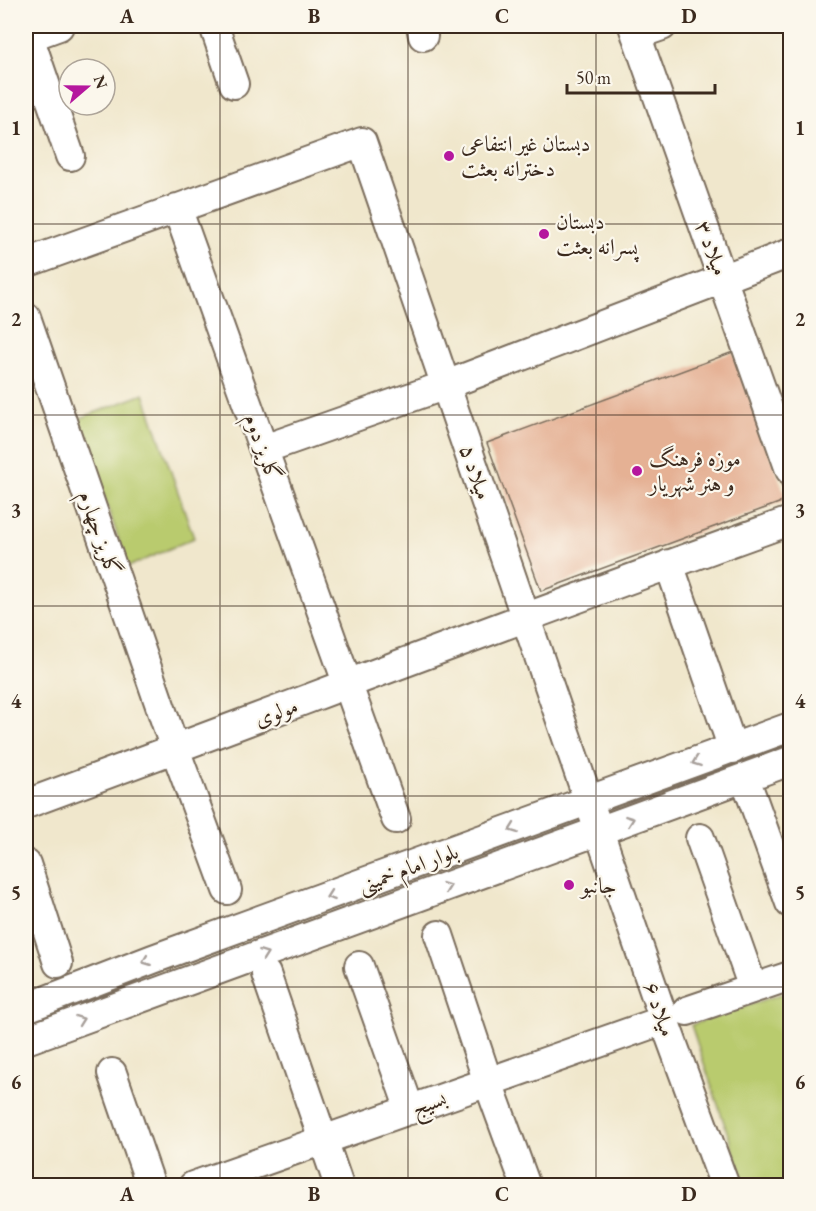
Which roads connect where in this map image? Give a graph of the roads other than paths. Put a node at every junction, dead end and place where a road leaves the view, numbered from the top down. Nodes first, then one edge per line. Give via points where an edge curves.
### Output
1 (59, 26) edge
2 (214, 26) edge
3 (644, 29) edge
4 (27, 34) edge
5 (234, 84) dead end
6 (70, 156) dead end
7 (177, 208) junction
8 (790, 253) edge
9 (26, 262) edge
10 (722, 278) junction
11 (26, 317) edge
12 (446, 386) junction
13 (264, 449) junction
14 (790, 470) edge
15 (790, 521) edge
16 (669, 564) junction
17 (527, 618) junction
18 (350, 685) junction
19 (790, 727) edge
20 (733, 748) junction
21 (175, 749) junction
22 (790, 761) edge
23 (745, 778) junction
24 (590, 801) junction
25 (26, 804) edge
26 (396, 819) dead end
27 (599, 832) junction
28 (700, 838) dead end
29 (26, 864) edge
30 (227, 890) dead end
31 (790, 903) edge
32 (439, 934) dead end
33 (58, 963) dead end
34 (359, 966) dead end
35 (266, 974) dead end
36 (790, 976) edge
37 (753, 988) junction
38 (26, 1008) edge
39 (675, 1016) junction
40 (26, 1040) edge
41 (112, 1073) dead end
42 (488, 1082) junction
43 (410, 1110) junction
44 (323, 1140) junction
45 (151, 1185) edge
46 (193, 1185) edge
47 (339, 1185) edge
48 (526, 1185) edge
49 (725, 1185) edge

1 - 4 street
2 - 5 street
3 - 10 street, میلاد ۳
4 - 6 street
7 - 9 street
7 - 12 street, میلاد ۵ via 362,142
7 - 13 street, گلریز دوم
8 - 10 street
10 - 12 street
10 - 14 street, میلاد ۳
11 - 21 street, گلریز چهارم
12 - 13 street
12 - 17 street, میلاد ۵
13 - 18 street, گلریز دوم
15 - 16 street, مولوی
16 - 17 street, مولوی
16 - 20 street
17 - 18 street, مولوی
17 - 24 street, میلاد ۵
18 - 21 street, مولوی
18 - 26 street, گلریز دوم
19 - 20 street, بلوار امام خمینی
20 -> 24 street, بلوار امام خمینی
21 - 25 street, مولوی
21 - 30 street, گلریز چهارم
22 - 23 street, بلوار امام خمینی
27 -> 23 street, بلوار امام خمینی
23 - 31 street
24 - 27 street, میلاد ۶
24 -> 38 street, بلوار امام خمینی
27 - 39 street, میلاد ۶
40 -> 27 street, بلوار امام خمینی
28 - 37 street
29 - 33 street
32 - 42 street
34 - 43 street
35 - 44 street
36 - 37 street, بسیج
37 - 39 street, بسیج
39 - 42 street, بسیج
39 - 49 street, میلاد ۶
41 - 45 street
42 - 43 street, بسیج
42 - 48 street
43 - 44 street, بسیج
44 - 46 street, بسیج
44 - 47 street

